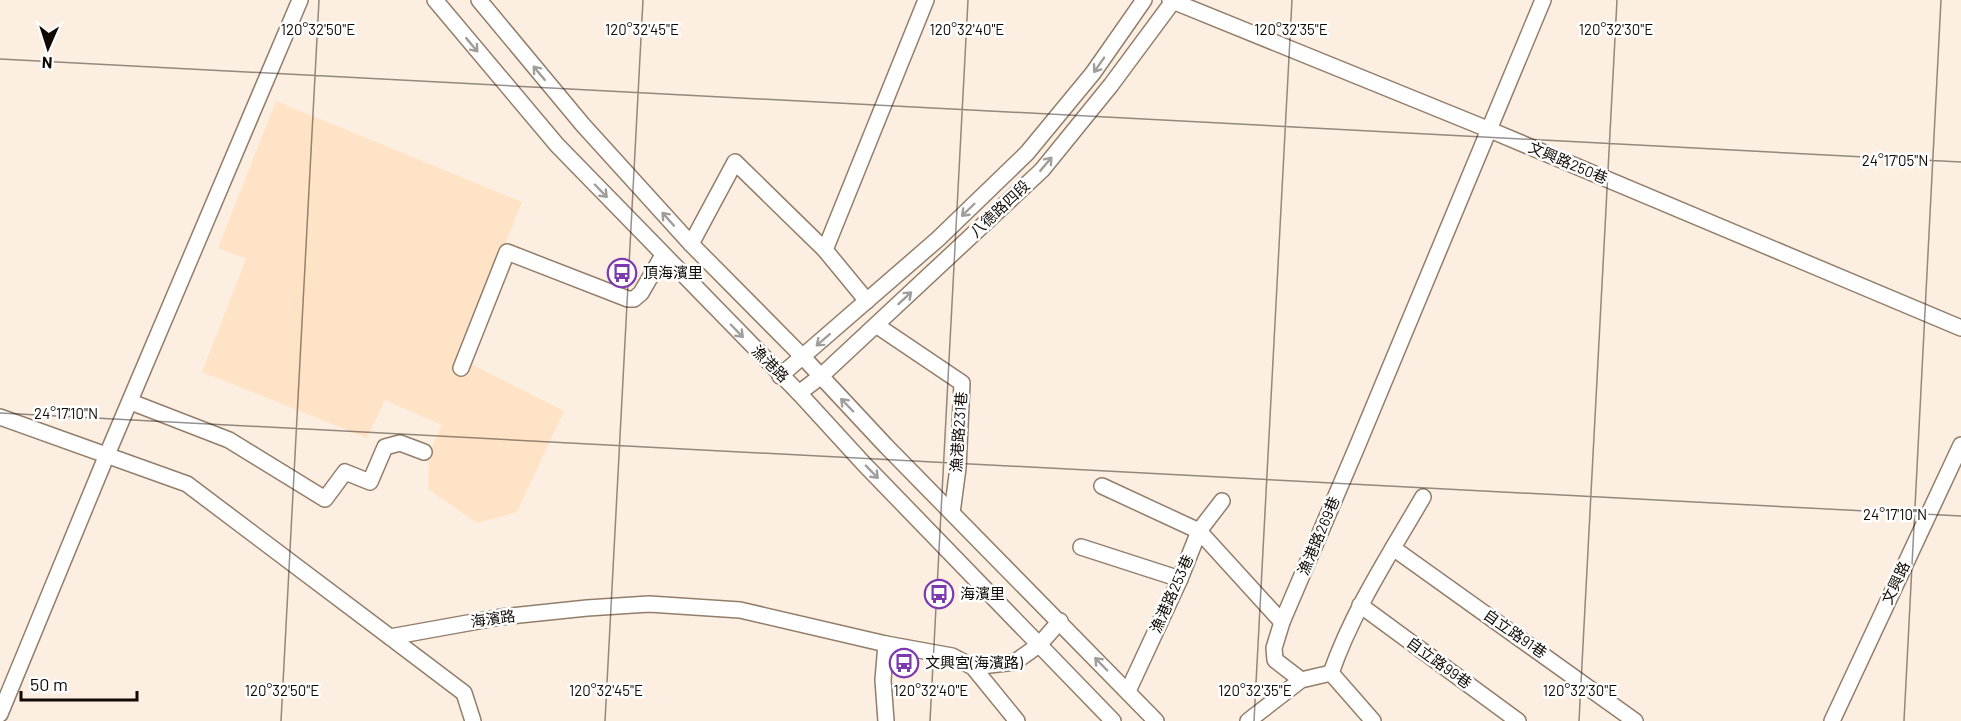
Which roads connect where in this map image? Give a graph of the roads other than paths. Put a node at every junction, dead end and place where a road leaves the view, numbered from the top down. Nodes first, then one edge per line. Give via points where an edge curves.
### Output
1 (300, 0) edge
2 (435, 0) edge
3 (479, 0) edge
4 (926, 0) edge
5 (1144, 0) edge
6 (1173, 0) edge
7 (1543, 0) edge
8 (1116, 41) junction
9 (1135, 53) junction
10 (1490, 130) junction
11 (691, 244) junction
12 (825, 250) junction
13 (663, 255) junction
14 (867, 301) junction
15 (876, 325) junction
16 (1961, 328) edge
17 (802, 357) junction
18 (462, 368) dead end
19 (780, 376) junction
20 (820, 377) junction
21 (799, 393) junction
22 (131, 402) junction
23 (0, 417) edge
24 (1961, 445) edge
25 (424, 452) dead end
26 (106, 457) junction
27 (1102, 486) dead end
28 (1423, 496) dead end
29 (1222, 501) dead end
30 (952, 513) junction
31 (1199, 531) junction
32 (1081, 547) dead end
33 (1393, 548) junction
34 (1180, 579) junction
35 (1360, 605) junction
36 (1060, 621) junction
37 (1282, 622) junction
38 (390, 637) junction
39 (886, 644) junction
40 (1039, 645) junction
41 (974, 667) junction
42 (1331, 673) junction
43 (1301, 680) junction
44 (1128, 691) junction
45 (0, 714) edge
46 (473, 721) edge
47 (886, 721) edge
48 (1017, 721) edge
49 (1113, 721) edge
50 (1156, 721) edge
51 (1248, 721) edge
52 (1373, 721) edge
53 (1518, 721) edge
54 (1635, 721) edge
55 (1832, 721) edge

1 - 22 street
2 -> 13 street, 漁港路 via 557,146
11 -> 3 street, 漁港路 via 583,125
4 - 12 street
5 - 8 street, 八德路四段
6 - 9 street, 八德路四段
6 - 10 street, 文興路250巷
7 - 10 street, 漁港路269巷
8 - 9 street
8 -> 14 street, 八德路四段 via 1027,153
15 -> 9 street, 八德路四段 via 1042,170
10 - 16 street, 文興路250巷
10 - 37 street, 漁港路269巷
11 - 12 street via 735,162
11 - 17 street, 漁港路
12 - 14 street
13 - 18 street via 634,299 507,252
13 -> 19 street, 漁港路
14 -> 17 street, 八德路四段
15 - 20 street, 八德路四段
15 - 30 street, 漁港路231巷 via 962,383
17 - 19 street, 八德路四段
17 - 20 street, 漁港路
19 - 21 street, 漁港路
20 - 21 street, 八德路四段
30 -> 20 street, 漁港路
21 -> 40 street, 漁港路
22 - 25 street via 229,440 326,499 345,472 370,482 385,447 400,443
22 - 26 street
23 - 26 street
24 - 55 street, 文興路
26 - 38 street via 187,484
26 - 45 street
27 - 31 street
28 - 33 street
29 - 31 street, 漁港路253巷
30 - 36 street, 漁港路
31 - 34 street, 漁港路253巷
31 - 37 street
32 - 34 street
33 - 35 street
33 - 54 street, 自立路91巷
34 - 44 street, 漁港路253巷
35 - 42 street
35 - 53 street, 自立路99巷
36 - 40 street
44 -> 36 street, 漁港路
37 - 43 street, 漁港路269巷 via 1274,648 1275,660
38 - 39 street, 海濱路 via 501,617 649,604 740,610
38 - 46 street via 464,693
39 - 41 street, 海濱路 via 952,656
39 - 47 street
40 - 41 street via 1015,662
40 - 49 street, 漁港路
41 - 48 street, 海濱路
42 - 43 street
42 - 52 street
43 - 51 street
44 - 50 street, 漁港路

